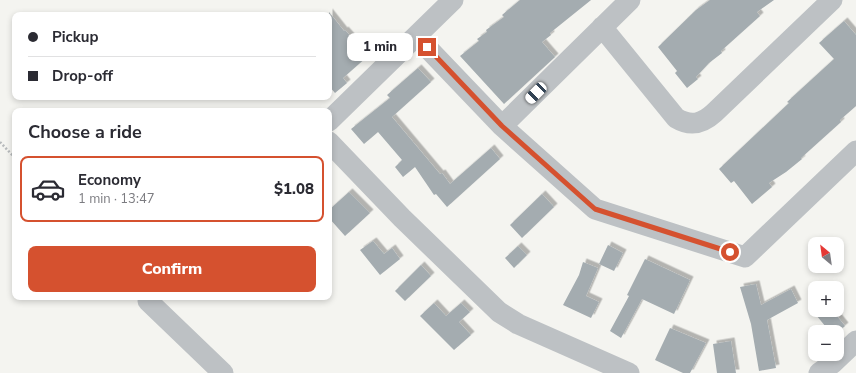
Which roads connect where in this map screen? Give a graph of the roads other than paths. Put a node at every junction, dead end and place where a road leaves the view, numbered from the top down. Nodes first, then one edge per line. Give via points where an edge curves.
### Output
1 (452, 0) edge
2 (630, 0) edge
3 (832, 0) edge
4 (602, 27) junction
5 (416, 36) junction
6 (332, 118) edge
7 (502, 126) junction
8 (332, 145) edge
9 (856, 151) edge
10 (148, 301) dead end
11 (856, 341) edge
12 (223, 373) edge
13 (629, 373) edge
14 (819, 373) edge

1 - 5 street
2 - 4 street
3 - 4 street via 707,120 695,124 676,118
4 - 7 street
5 - 6 street
5 - 7 street
7 - 9 street via 595,209 744,257
8 - 13 street via 402,218 499,312 518,324
10 - 12 street
11 - 14 street

